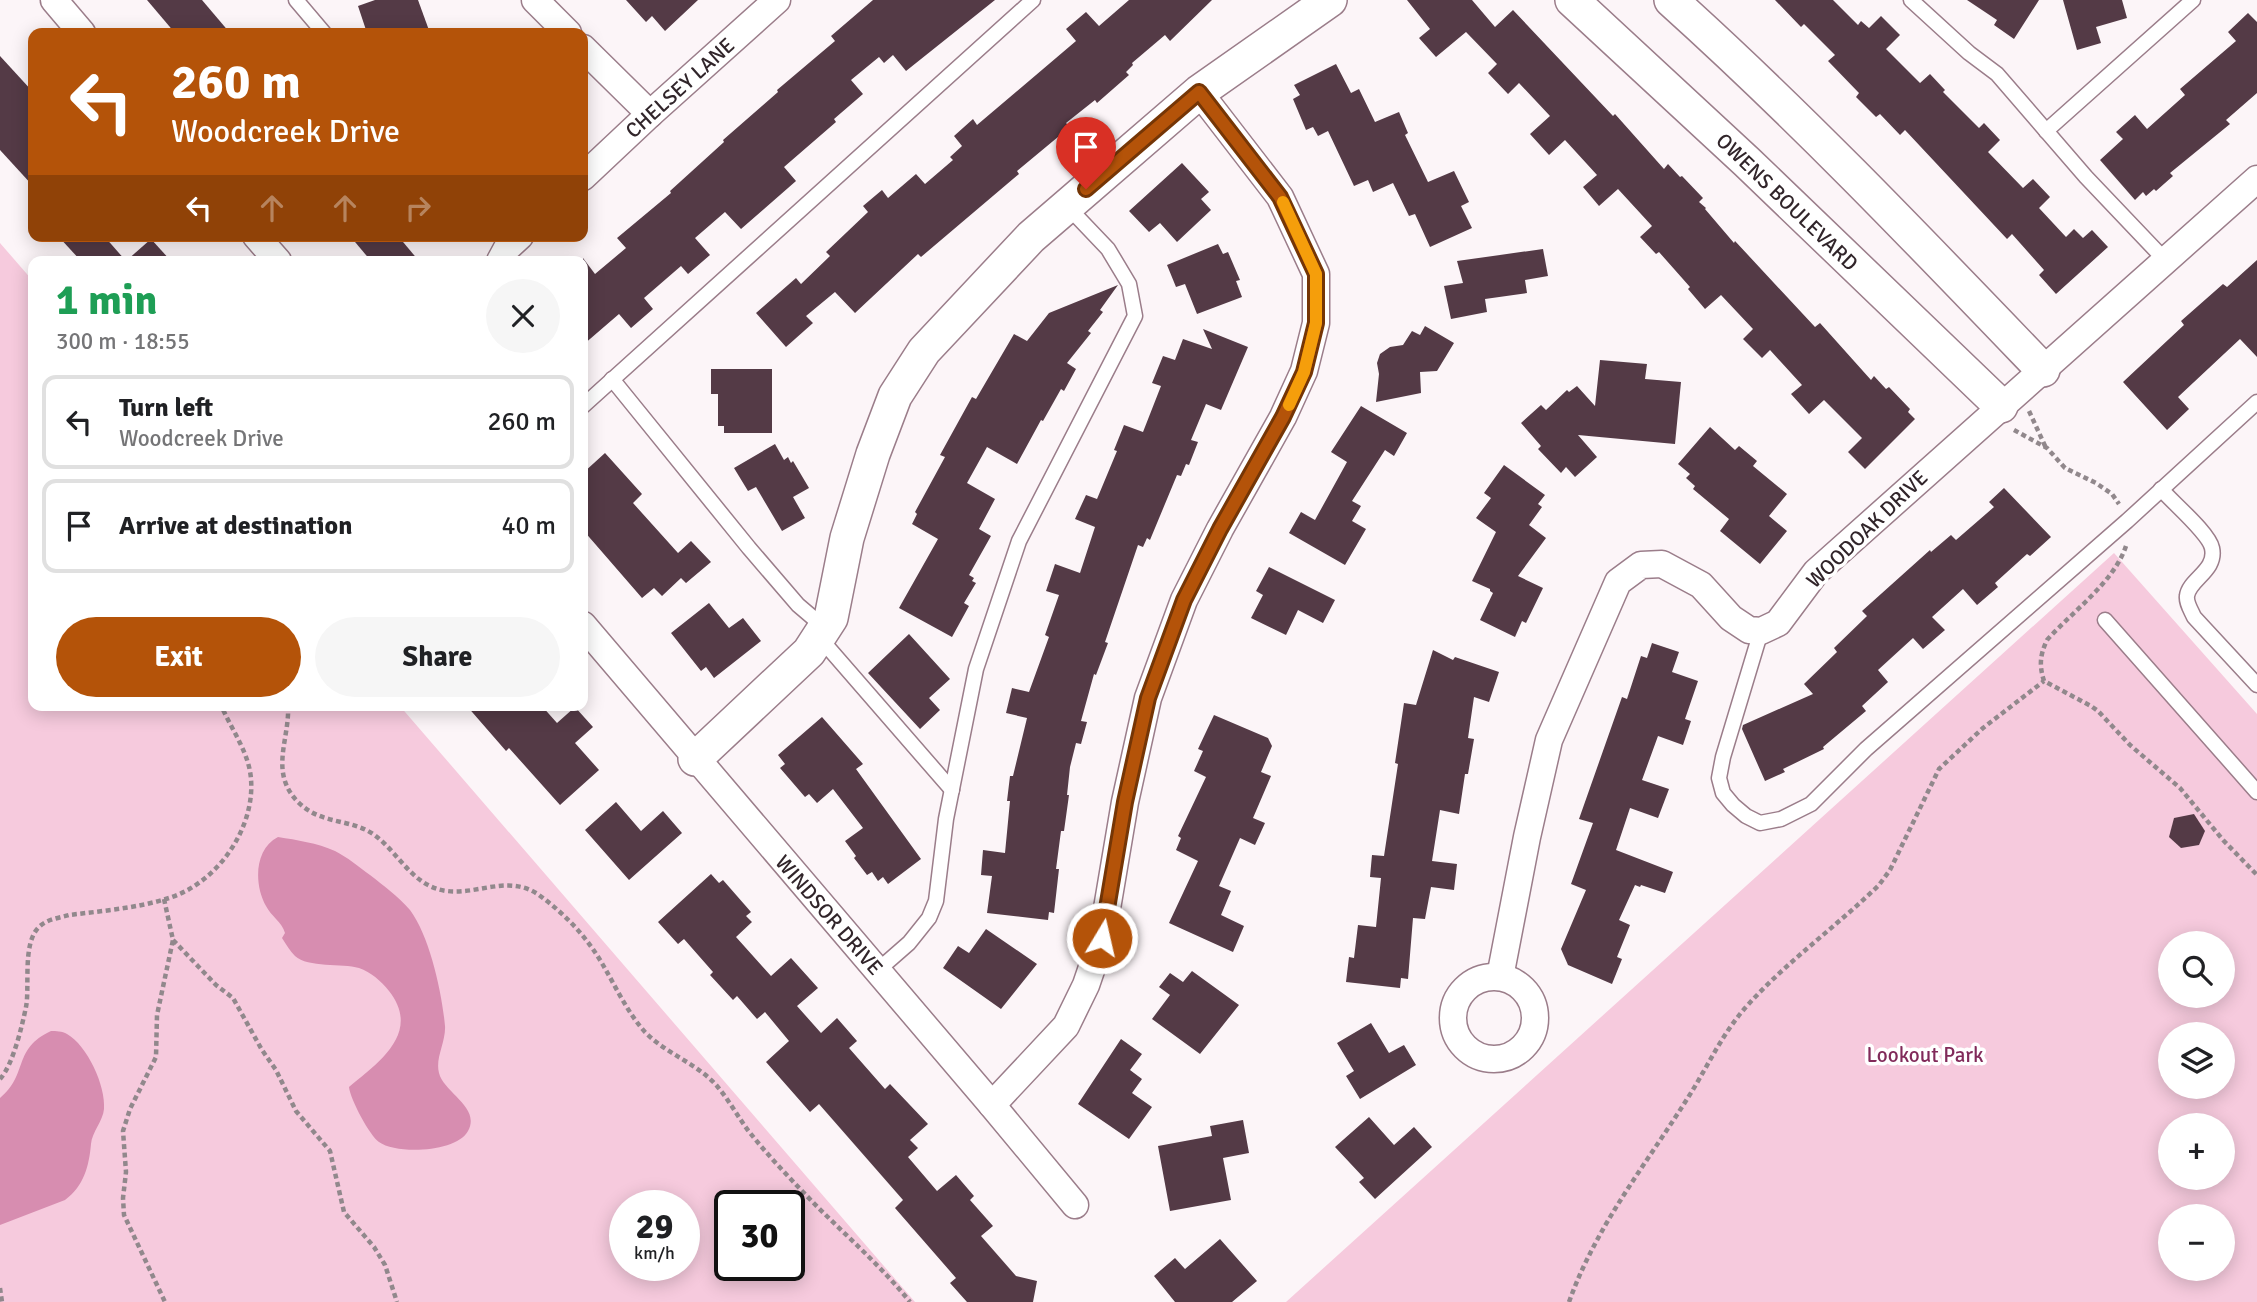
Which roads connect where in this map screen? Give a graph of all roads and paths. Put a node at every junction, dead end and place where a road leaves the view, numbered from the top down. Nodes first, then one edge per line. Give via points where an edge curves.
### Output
1 (54, 0) edge
2 (296, 0) edge
3 (535, 0) edge
4 (777, 0) edge
5 (1033, 0) edge
6 (1330, 0) edge
7 (1572, 0) edge
8 (1671, 0) edge
9 (1911, 0) edge
10 (2193, 0) edge
11 (78, 28) edge
12 (320, 28) edge
13 (563, 28) edge
14 (588, 53) edge
15 (1199, 92) junction
16 (650, 114) junction
17 (2046, 131) junction
18 (588, 172) edge
19 (2257, 179) edge
20 (1067, 206) junction
21 (261, 242) edge
22 (274, 256) edge
23 (2166, 261) junction
24 (2043, 370) junction
25 (612, 379) junction
26 (588, 401) edge
27 (2257, 402) edge
28 (2015, 409) junction
29 (2047, 448) dead end
30 (2161, 489) junction
31 (2105, 620) dead end
32 (588, 631) edge
33 (1761, 631) junction
34 (822, 632) junction
35 (2044, 681) dead end
36 (2257, 685) edge
37 (224, 711) edge
38 (288, 711) edge
39 (695, 759) junction
40 (952, 790) junction
41 (2257, 792) edge
42 (164, 899) junction
43 (173, 940) junction
44 (877, 971) junction
45 (1500, 977) dead end
46 (0, 1079) edge
47 (992, 1105) junction
48 (1075, 1205) dead end
49 (0, 1288) edge
50 (2, 1302) edge
51 (165, 1302) edge
52 (397, 1302) edge
53 (910, 1302) edge
54 (1569, 1302) edge

1 - 11 street
2 - 12 lane
3 - 13 street
4 - 16 street, CHELSEY LANE
5 - 25 lane
6 - 15 street
7 - 28 street, OWENS BOULEVARD
8 - 24 street
9 - 17 lane via 1997,74
10 - 17 lane
14 - 16 street
15 - 20 street
15 - 47 street via 1280,197 1316,274 1316,323 1304,372 1184,600 1148,698 1102,938 1086,985 1066,1027
16 - 18 street, CHELSEY LANE
17 - 23 lane
19 - 23 street, WOODOAK DRIVE
20 - 34 street via 1031,237 925,351 895,396 847,538 831,618
20 - 40 lane via 1108,250 1129,284 1135,316 1019,541 976,670
21 - 22 street
23 - 24 street, WOODOAK DRIVE
24 - 28 street, WOODOAK DRIVE
25 - 26 lane
25 - 34 lane
27 - 30 lane
28 - 29 path
28 - 33 street, WOODOAK DRIVE via 1816,572 1778,623
30 - 33 lane via 1811,804 1781,819 1760,822 1733,806 1723,793 1720,778
30 - 36 lane via 2213,550 2203,575 2191,586 2188,605
31 - 41 lane
32 - 39 street, WINDSOR DRIVE
33 - 45 street via 1749,630 1731,618 1701,585 1662,564 1641,565 1618,582 1549,740
34 - 39 street via 809,652
34 - 40 lane
35 - 54 path via 1983,727 1939,769 1879,885 1734,1020 1616,1208
37 - 42 path via 242,746 251,778 246,822 236,845 220,863 195,885
38 - 53 path via 281,756 288,790 298,802 313,814 375,835 425,883 444,891 520,887 563,914 593,949 646,1033 717,1086 802,1192
39 - 44 street, WINDSOR DRIVE
40 - 44 lane via 936,901 929,918
42 - 43 path
42 - 46 path via 69,915 38,927 26,974 27,1005
43 - 51 path via 157,1015 156,1057 123,1131 124,1215
43 - 52 path via 233,998 296,1111 330,1151 344,1212 385,1265
44 - 47 street, WINDSOR DRIVE
47 - 48 street, WINDSOR DRIVE
49 - 50 path

